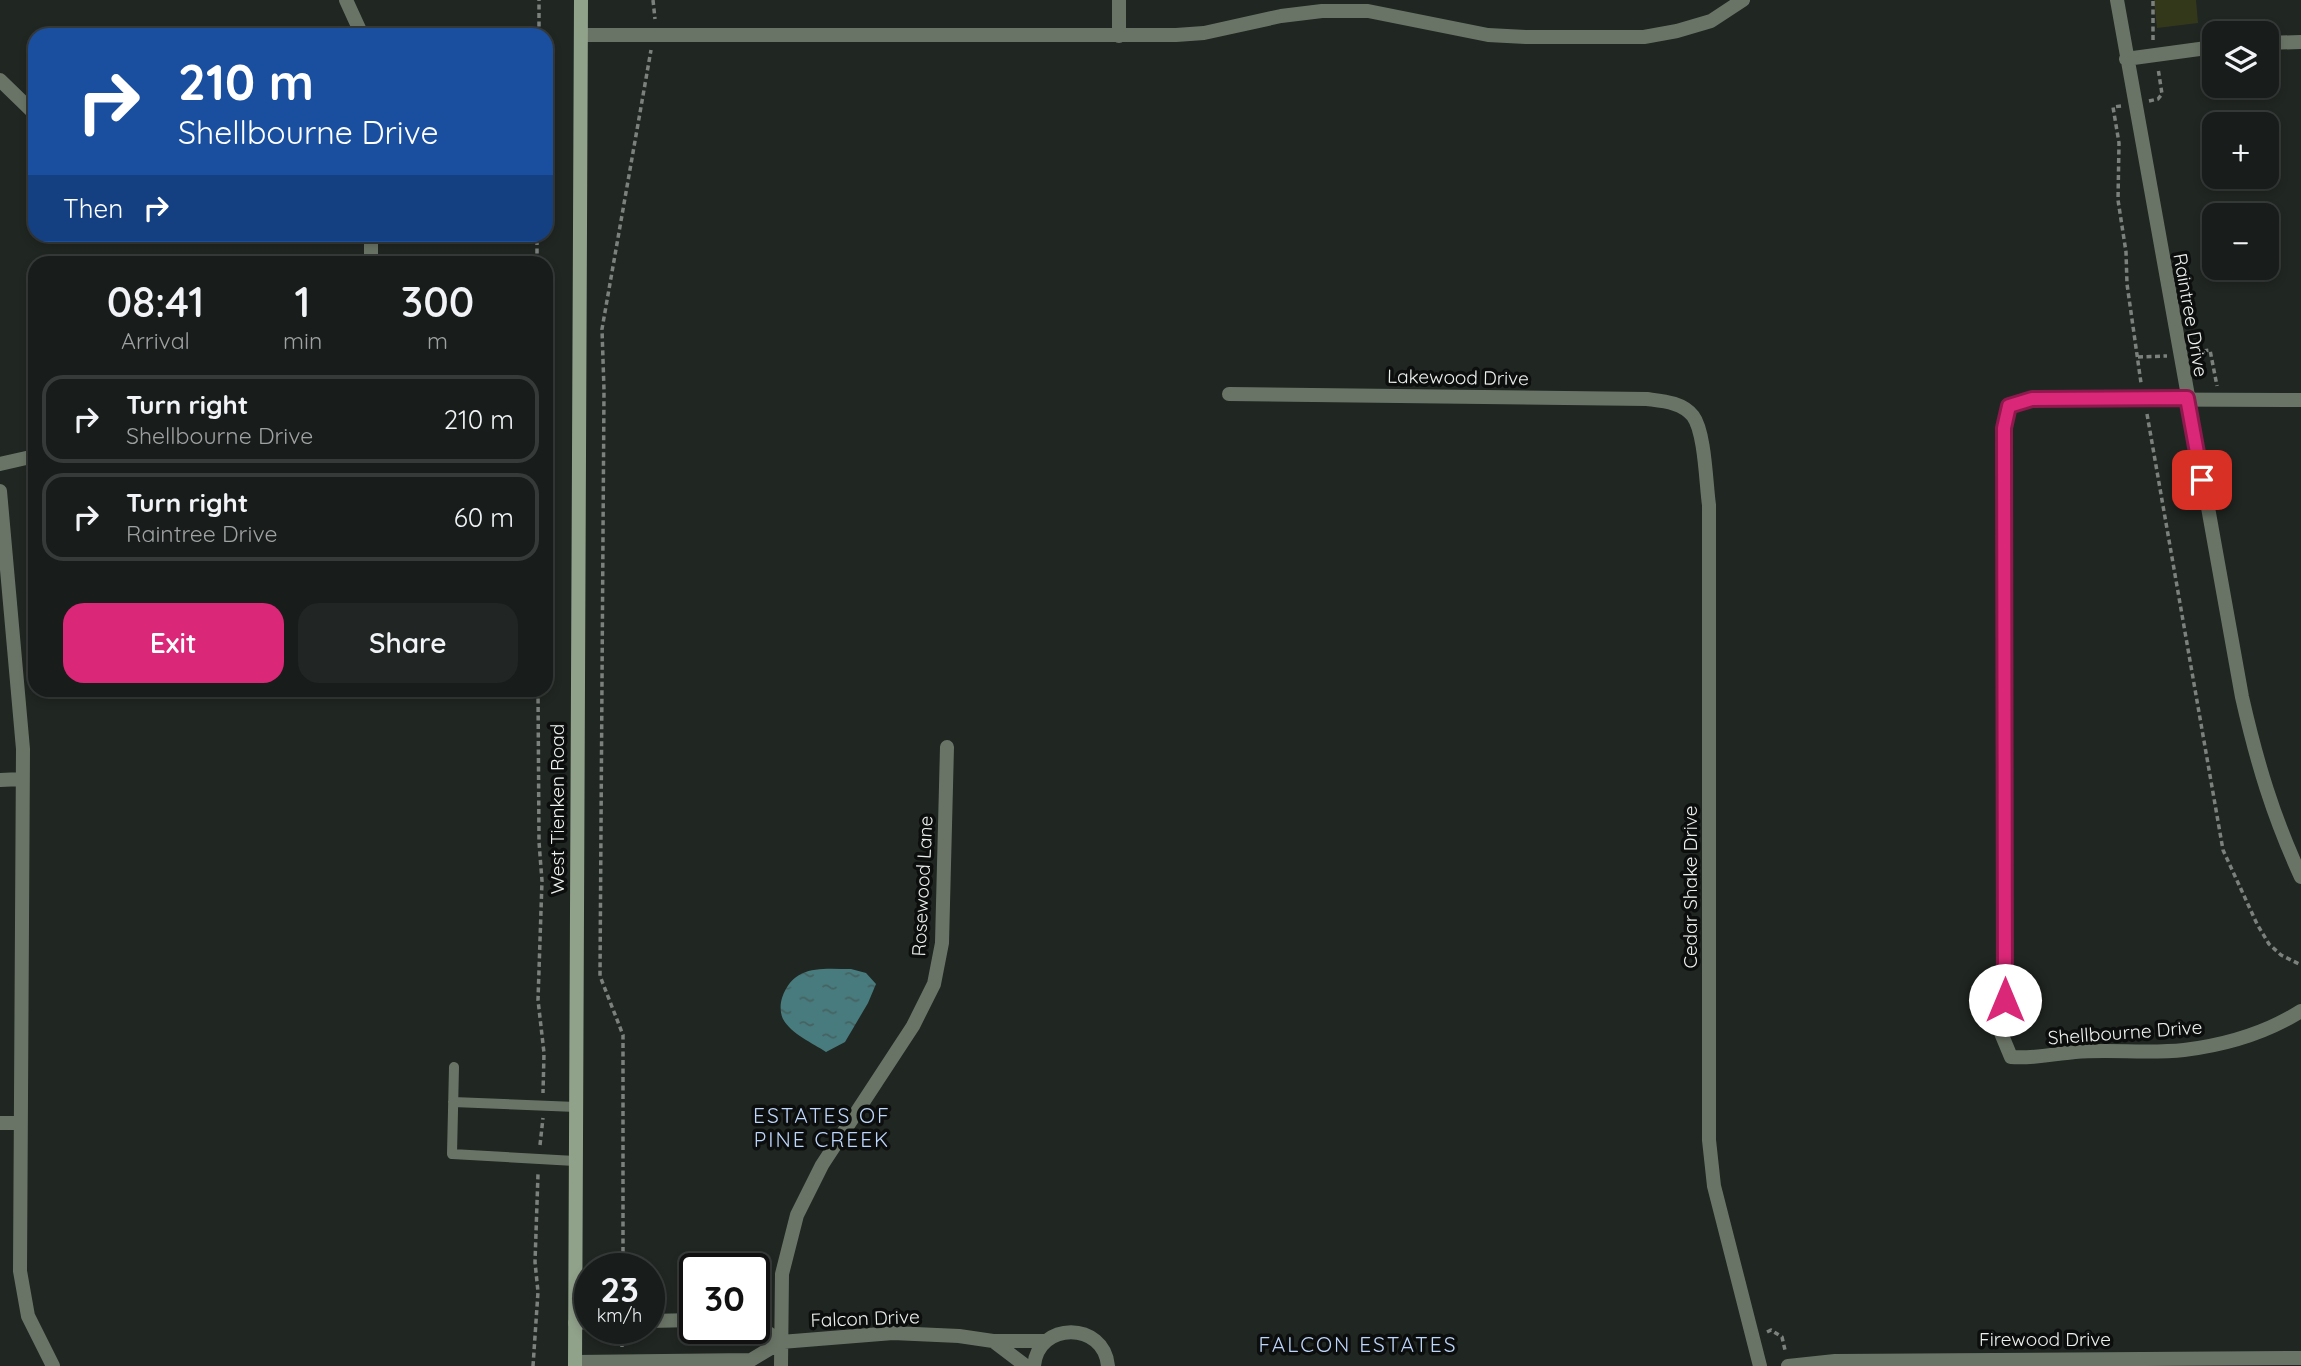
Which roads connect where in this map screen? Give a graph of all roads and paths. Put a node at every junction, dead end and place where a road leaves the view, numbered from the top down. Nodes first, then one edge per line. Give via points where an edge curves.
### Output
1 (346, 0) edge
2 (539, 0) edge
3 (581, 0) edge
4 (653, 0) edge
5 (1119, 0) edge
6 (1743, 0) edge
7 (2117, 0) edge
8 (2154, 0) edge
9 (359, 28) edge
10 (539, 28) edge
11 (582, 35) junction
12 (653, 35) junction
13 (1119, 36) junction
14 (2301, 42) edge
15 (2279, 43) edge
16 (2202, 49) edge
17 (2156, 55) junction
18 (2126, 59) junction
19 (0, 80) edge
20 (2134, 103) junction
21 (28, 107) edge
22 (1229, 394) dead end
23 (2144, 398) junction
24 (2187, 398) junction
25 (2301, 400) edge
26 (1683, 410) joint
27 (28, 458) edge
28 (0, 464) edge
29 (0, 491) edge
30 (538, 697) edge
31 (947, 747) dead end
32 (22, 779) junction
33 (0, 780) edge
34 (2301, 877) edge
35 (2301, 965) edge
36 (2301, 1011) edge
37 (454, 1067) dead end
38 (453, 1102) junction
39 (543, 1106) junction
40 (576, 1107) junction
41 (0, 1123) edge
42 (20, 1123) junction
43 (539, 1159) junction
44 (575, 1161) junction
45 (579, 1253) edge
46 (622, 1253) edge
47 (770, 1334) edge
48 (1752, 1336) junction
49 (993, 1341) junction
50 (1045, 1341) junction
51 (781, 1342) junction
52 (578, 1344) edge
53 (2301, 1358) edge
54 (1957, 1362) edge
55 (575, 1364) edge
56 (53, 1366) edge
57 (533, 1366) edge
58 (781, 1366) edge
59 (1026, 1366) edge
60 (1034, 1366) edge
61 (1108, 1366) edge
62 (1760, 1366) edge
63 (1788, 1366) edge

1 - 9 street
2 - 10 path
3 - 11 street, West Tienken Road
4 - 12 path
5 - 13 street
6 - 13 street via 1710,21 1644,37 1488,35 1368,11 1281,16 1204,33
7 - 18 street, Raintree Drive
8 - 17 path
11 - 12 street
11 - 40 street, West Tienken Road
12 - 13 street
12 - 46 path via 602,329 600,976 623,1035
14 - 15 street
16 - 17 street
17 - 18 street
17 - 20 path via 2162,94 2158,99
18 - 20 street, Raintree Drive
19 - 21 street
20 - 23 path via 2113,107 2119,143 2118,200
20 - 24 street, Raintree Drive
22 - 26 street, Lakewood Drive via 1647,399 1672,402
23 - 24 street, Shellbourne Drive
23 - 35 path via 2223,850 2269,944
23 - 36 street, Shellbourne Drive via 2032,399 2009,406 2004,428 2005,1000 2001,1033 2011,1058 2182,1050 2232,1041
24 - 25 street, Shellbourne Drive
24 - 34 street, Raintree Drive via 2258,766
26 - 48 street, Cedar Shake Drive via 1693,416 1701,438 1709,505 1709,1140 1714,1186
27 - 28 street
29 - 32 street
30 - 39 path via 538,1000
31 - 51 street, Rosewood Lane via 942,943 934,984 913,1026 822,1165 797,1215 782,1274
32 - 33 street
32 - 42 street
37 - 38 lane
38 - 39 lane
38 - 43 lane via 452,1154
39 - 40 lane
39 - 43 path
40 - 44 street, West Tienken Road
41 - 42 street
42 - 56 street via 20,1271 28,1316
43 - 44 lane
43 - 57 path
44 - 45 street, West Tienken Road
47 - 51 street
48 - 62 street, Cedar Shake Drive
48 - 63 path via 1771,1331 1782,1337
49 - 50 street, Falcon Drive
49 - 51 street, Falcon Drive via 893,1333
49 - 59 street, Falcon Drive
50 - 60 street
50 - 61 street, Falcon Drive via 1068,1331 1081,1332 1102,1347
51 - 55 street, Falcon Drive via 751,1360
51 - 58 street, Rosewood Lane
52 - 55 street, West Tienken Road
53 - 54 street, Firewood Drive
54 - 63 street, Firewood Drive via 1835,1361

